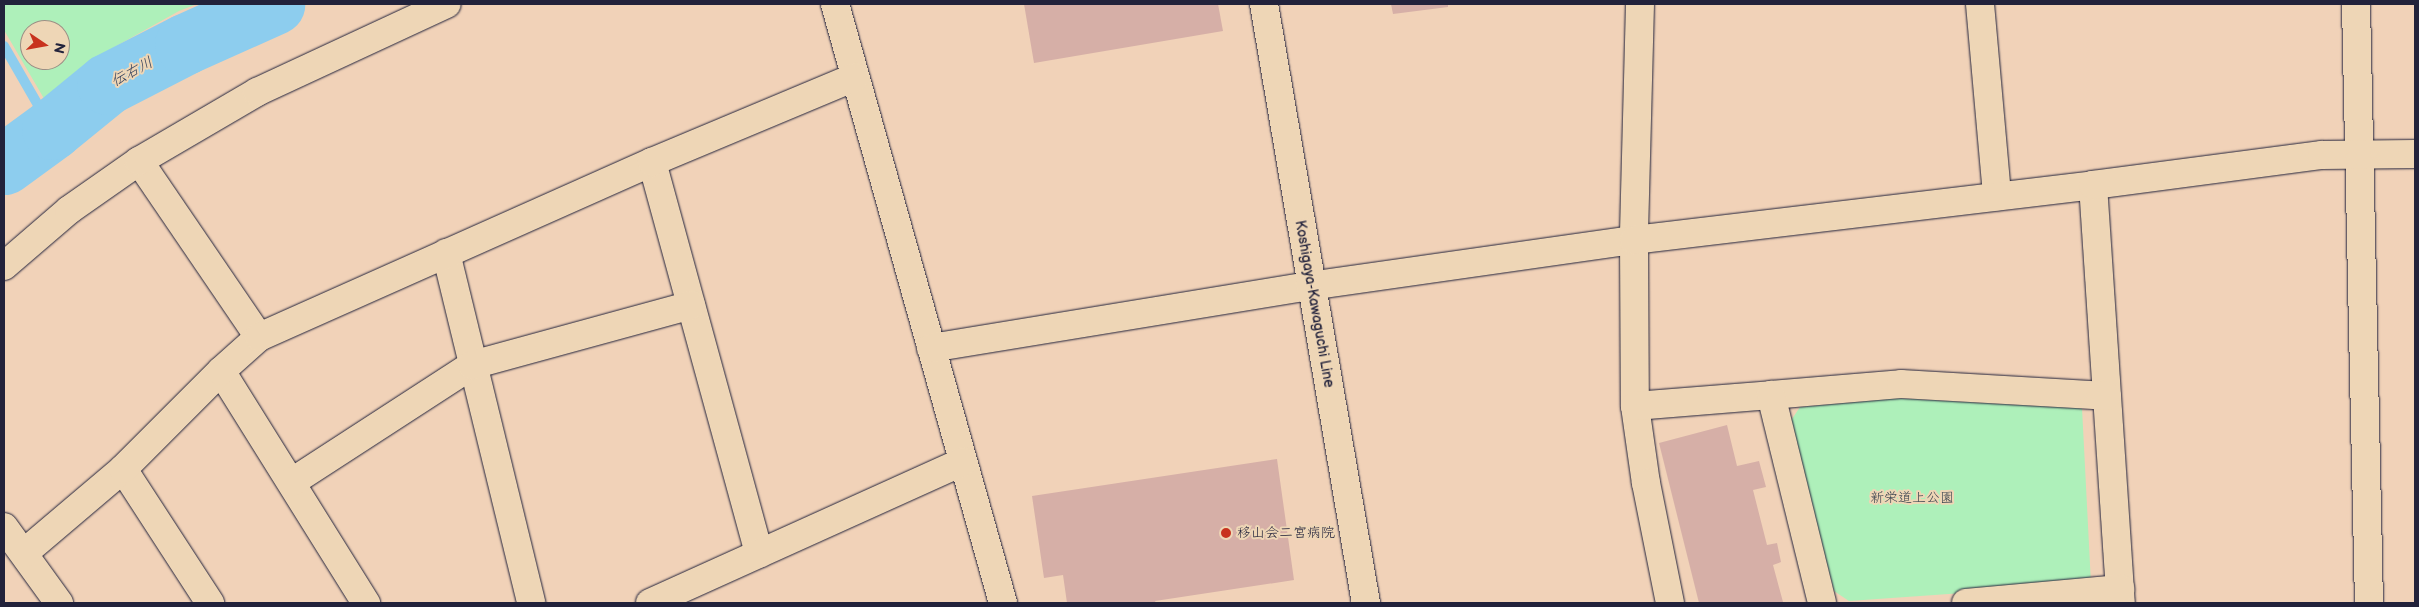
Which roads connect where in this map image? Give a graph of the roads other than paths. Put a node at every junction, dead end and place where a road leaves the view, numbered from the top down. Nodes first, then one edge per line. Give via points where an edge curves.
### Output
1 (447, 4) edge
2 (834, 4) edge
3 (1264, 4) edge
4 (1640, 4) edge
5 (1980, 4) edge
6 (2356, 4) edge
7 (855, 77) junction
8 (2415, 154) edge
9 (2359, 155) junction
10 (139, 161) junction
11 (652, 162) junction
12 (2093, 185) junction
13 (1997, 196) junction
14 (1634, 240) junction
15 (446, 254) junction
16 (4, 266) edge
17 (1310, 286) junction
18 (690, 305) junction
19 (259, 337) junction
20 (931, 348) junction
21 (472, 365) junction
22 (221, 371) junction
23 (1771, 395) junction
24 (2106, 396) junction
25 (1635, 406) junction
26 (963, 462) junction
27 (123, 469) junction
28 (292, 482) junction
29 (4, 527) edge
30 (24, 553) junction
31 (759, 554) junction
32 (2121, 596) edge
33 (59, 603) edge
34 (210, 603) edge
35 (366, 603) edge
36 (530, 603) edge
37 (650, 603) edge
38 (1003, 603) edge
39 (1366, 603) edge
40 (1670, 603) edge
41 (1822, 603) edge
42 (1966, 603) edge
43 (2369, 603) edge

1 - 10 street via 257,92
2 - 7 street
3 - 17 street, Koshigaya-Kawaguchi Line
4 - 14 street
5 - 13 street
6 - 9 street
7 - 11 street
7 - 20 street
8 - 9 street
9 - 12 street via 2322,155
9 - 43 street
10 - 16 street via 69,210
10 - 19 street
11 - 15 street
11 - 18 street
12 - 13 street
12 - 24 street
13 - 14 street
14 - 17 street
14 - 25 street
15 - 19 street
15 - 21 street
17 - 20 street
17 - 39 street, Koshigaya-Kawaguchi Line
18 - 21 street
18 - 31 street
19 - 22 street
20 - 26 street
21 - 28 street
21 - 36 street
22 - 27 street
22 - 28 street
23 - 24 street via 1901,384
23 - 25 street
23 - 41 street
24 - 32 street
25 - 40 street via 1646,484
26 - 31 street
26 - 38 street
27 - 30 street
27 - 34 street
28 - 35 street
29 - 30 street
30 - 33 street
31 - 37 street
32 - 42 street

